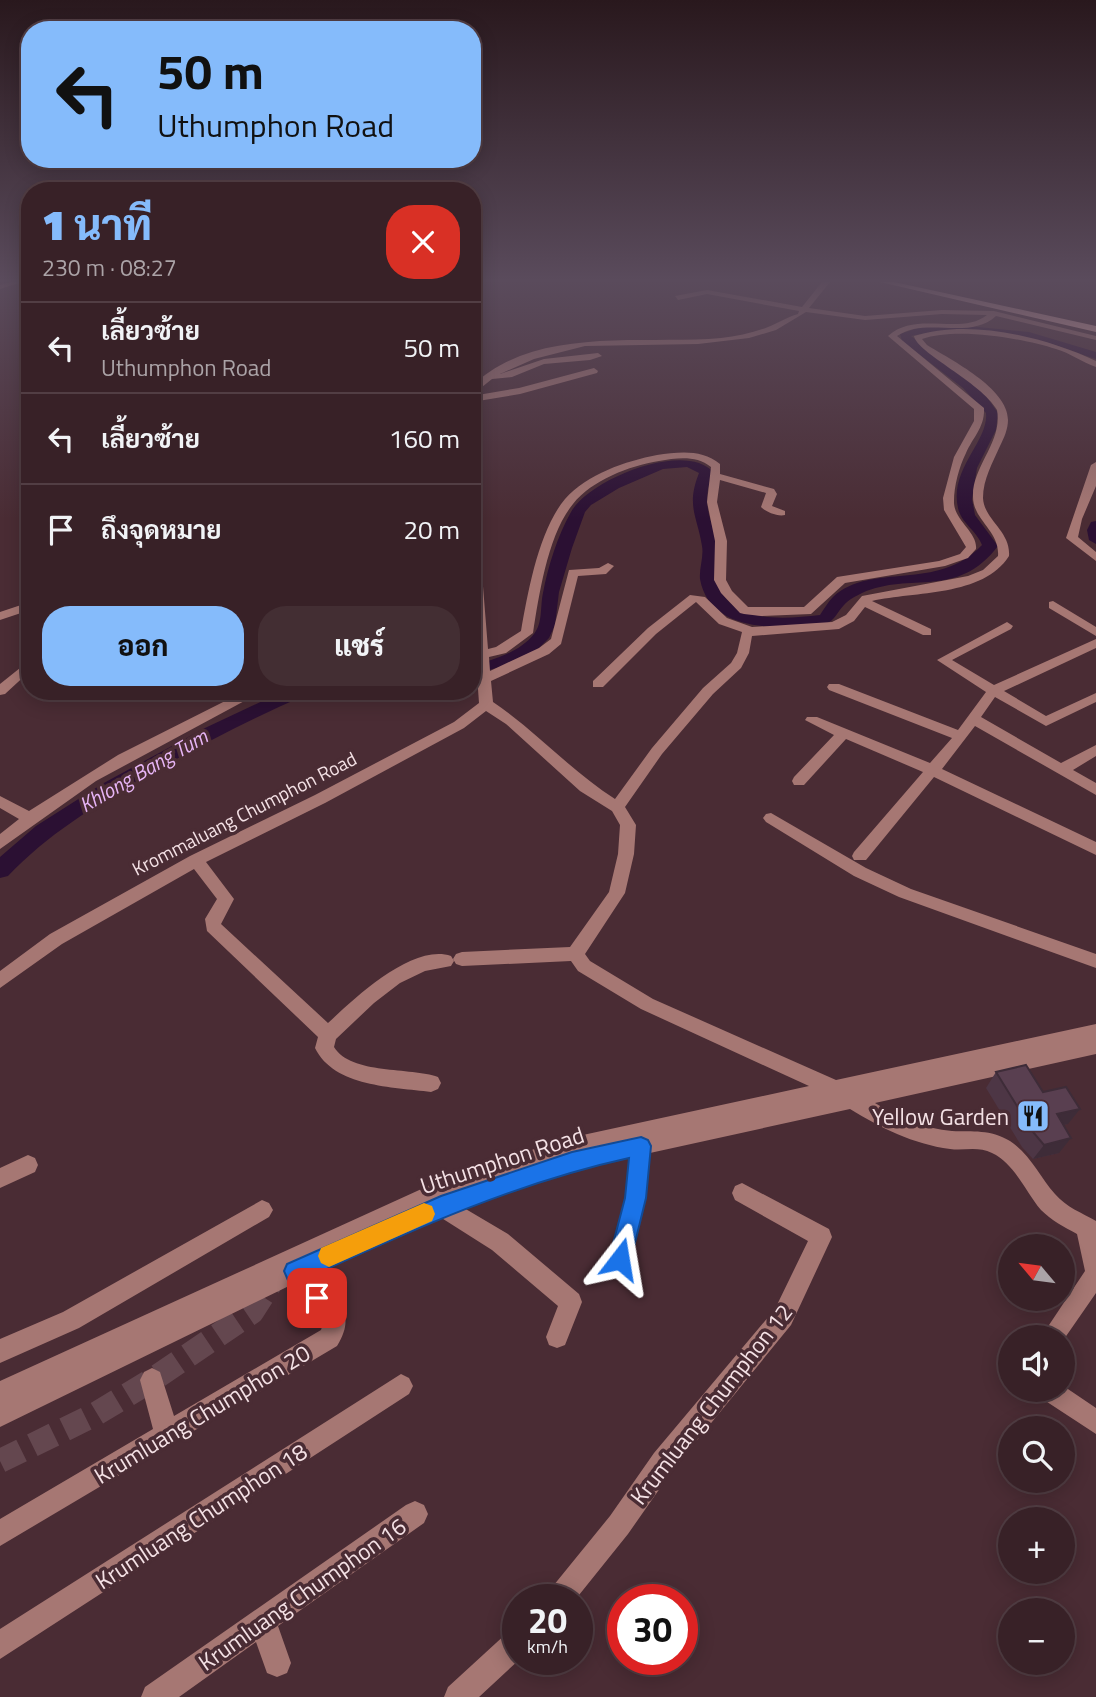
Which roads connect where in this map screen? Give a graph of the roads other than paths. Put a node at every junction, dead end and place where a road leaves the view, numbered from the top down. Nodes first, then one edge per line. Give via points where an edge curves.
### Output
1 (521, 361) edge
2 (576, 361) edge
3 (922, 361) edge
4 (945, 361) edge
5 (594, 371) dead end
6 (488, 376) junction
7 (481, 383) edge
8 (481, 398) edge
9 (1096, 465) edge
10 (716, 476) junction
11 (782, 513) dead end
12 (1096, 558) edge
13 (608, 566) dead end
14 (862, 601) junction
15 (1053, 605) dead end
16 (21, 611) edge
17 (0, 615) edge
18 (1007, 626) dead end
19 (751, 631) junction
20 (928, 632) dead end
21 (1096, 632) edge
22 (1096, 643) edge
23 (481, 666) edge
24 (21, 672) edge
25 (598, 684) dead end
26 (834, 687) dead end
27 (0, 691) edge
28 (993, 691) junction
29 (1096, 697) edge
30 (238, 700) edge
31 (486, 704) junction
32 (974, 719) junction
33 (812, 720) dead end
34 (844, 733) junction
35 (961, 736) junction
36 (1096, 750) edge
37 (932, 770) junction
38 (1061, 770) junction
39 (799, 781) dead end
40 (1096, 790) edge
41 (0, 801) edge
42 (617, 807) junction
43 (29, 818) junction
44 (771, 818) dead end
45 (0, 844) edge
46 (1096, 849) edge
47 (860, 856) dead end
48 (196, 860) junction
49 (575, 954) junction
50 (1096, 961) edge
51 (0, 981) edge
52 (1096, 1032) edge
53 (328, 1035) junction
54 (1096, 1046) edge
55 (431, 1083) dead end
56 (833, 1088) junction
57 (854, 1100) junction
58 (641, 1146) junction
59 (28, 1165) dead end
60 (0, 1178) edge
61 (742, 1193) dead end
62 (441, 1206) junction
63 (262, 1210) dead end
64 (1091, 1231) edge
65 (620, 1259) dead end
66 (295, 1271) junction
67 (1096, 1273) edge
68 (1060, 1325) edge
69 (557, 1337) dead end
70 (0, 1351) edge
71 (152, 1380) dead end
72 (401, 1386) dead end
73 (0, 1393) edge
74 (1067, 1402) edge
75 (0, 1415) edge
76 (1096, 1422) edge
77 (167, 1435) junction
78 (415, 1514) dead end
79 (0, 1533) edge
80 (571, 1584) edge
81 (263, 1621) junction
82 (0, 1645) edge
83 (502, 1657) edge
84 (277, 1663) dead end
85 (155, 1697) edge
86 (458, 1697) edge

1 - 6 street
2 - 6 street via 537,363 507,377
3 - 10 street via 979,408 979,425 961,452 948,500 949,510 972,547 964,556 942,564 841,580 807,611 744,610 720,580 721,541 712,502
4 - 14 street via 985,388 1003,412 1003,432 980,478 978,497 984,517 1001,536 1002,561 968,579
5 - 8 street
6 - 7 street
9 - 12 street via 1094,485 1073,524 1072,538
10 - 11 street via 770,491 766,507
10 - 23 street via 716,466 706,458 678,456 647,459 580,489 559,520 532,595 527,633
13 - 23 street via 602,572 573,572 557,641 544,651
14 - 19 street via 850,618 835,626
14 - 20 street
15 - 21 street
16 - 17 street
18 - 28 street via 943,660
19 - 25 street via 723,621 694,598
19 - 42 street via 736,664 657,751
22 - 28 street
23 - 31 street
24 - 27 street
26 - 35 street
28 - 29 street via 1046,722
28 - 32 street
30 - 43 street via 73,789
31 - 42 street via 585,787
31 - 48 street, Krommaluang Chumphon Road via 459,725
32 - 35 street
32 - 38 street
33 - 34 street
34 - 37 street
34 - 39 street
35 - 37 street
36 - 38 street
37 - 46 street
37 - 47 street
38 - 40 street
41 - 43 street
42 - 49 street via 628,825 622,881
43 - 45 street
44 - 50 street via 860,872 905,892
48 - 51 street, Krommaluang Chumphon Road via 56,939
48 - 53 street via 226,899 213,926
49 - 53 street via 414,966 399,973
49 - 56 street via 584,966 647,1004
52 - 56 street, Uthumphon Road
53 - 55 street via 326,1053 336,1064
54 - 57 street, Uthumphon Road
56 - 57 street
56 - 73 street, Uthumphon Road via 569,1147 450,1186
57 - 58 street, Uthumphon Road
57 - 64 street via 911,1131 951,1140 982,1139 1002,1147 1021,1164 1048,1202
58 - 62 street, Uthumphon Road via 572,1161
58 - 65 street via 635,1198
59 - 60 street
61 - 80 street, Krumluang Chumphon 12 via 821,1237 783,1317 663,1462
62 - 66 street, Uthumphon Road
62 - 69 street via 500,1242 571,1302
63 - 70 street via 71,1320
64 - 67 street
66 - 75 street, Uthumphon Road
66 - 77 street, Krumluang Chumphon 20 via 301,1284 333,1312 336,1330
67 - 68 street
71 - 77 street
72 - 82 street, Krumluang Chumphon 18
74 - 76 street
77 - 79 street, Krumluang Chumphon 20
78 - 81 street, Krumluang Chumphon 16
81 - 84 street
81 - 85 street, Krumluang Chumphon 16
83 - 86 street

